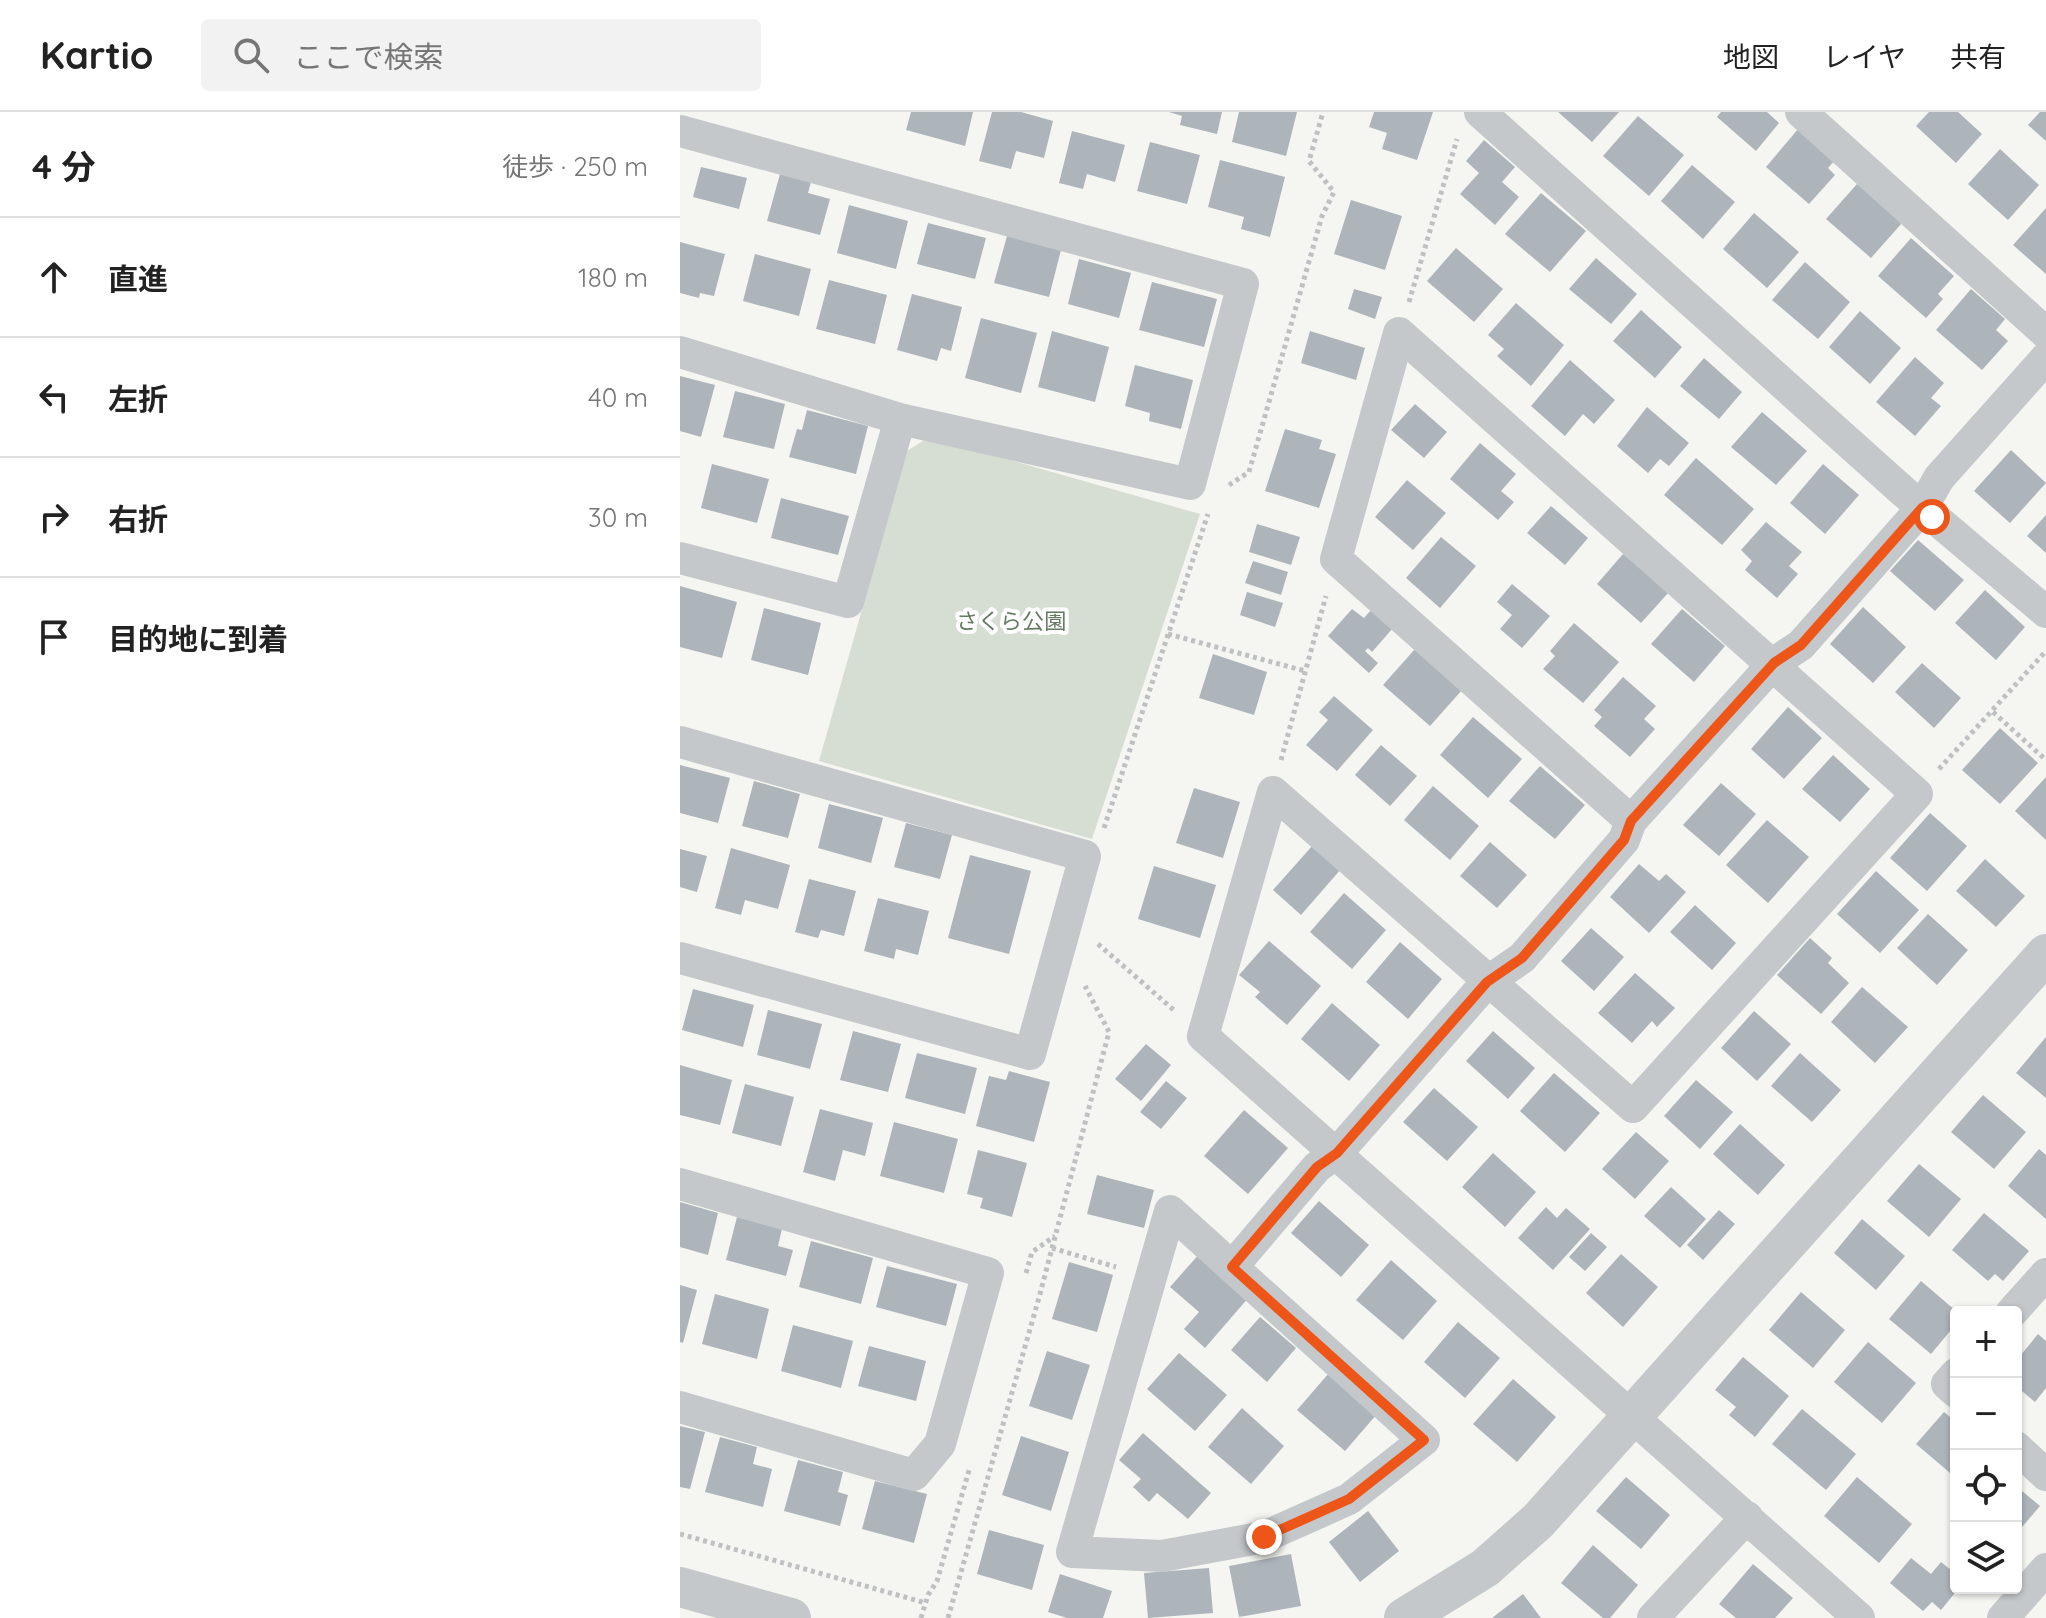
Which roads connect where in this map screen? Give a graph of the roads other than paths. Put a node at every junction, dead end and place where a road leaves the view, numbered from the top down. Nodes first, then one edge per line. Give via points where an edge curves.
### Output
1 (1801, 112) edge
2 (1470, 119) edge
3 (680, 131) edge
4 (2046, 333) edge
5 (680, 352) edge
6 (2046, 358) edge
7 (900, 419) junction
8 (1922, 508) junction
9 (680, 558) edge
10 (2046, 612) edge
11 (1774, 663) junction
12 (680, 742) edge
13 (1631, 821) junction
14 (2046, 954) edge
15 (680, 958) edge
16 (1487, 982) junction
17 (1337, 1153) junction
18 (680, 1184) edge
19 (1232, 1267) junction
20 (2046, 1274) edge
21 (2017, 1306) edge
22 (680, 1407) edge
23 (1632, 1419) junction
24 (2019, 1450) edge
25 (2046, 1475) edge
26 (1747, 1517) junction
27 (2046, 1569) edge
28 (680, 1587) edge
29 (791, 1618) edge
30 (1404, 1618) edge
31 (1653, 1618) edge
32 (1859, 1618) edge
33 (2003, 1618) edge

1 - 4 street
2 - 8 street
3 - 7 street via 1243,284 1190,484
5 - 7 street
6 - 8 street via 1939,478
7 - 9 street via 848,602
8 - 10 street
8 - 11 street via 1801,645
11 - 13 street
11 - 13 street via 1399,333 1336,559
11 - 16 street via 1917,794 1633,1107
12 - 15 street via 1085,856 1030,1054
13 - 16 street via 1624,840 1522,958
14 - 23 street via 1671,1368
16 - 17 street
16 - 17 street via 1273,792 1203,1036
17 - 19 street via 1317,1167
17 - 23 street
18 - 22 street via 988,1273 940,1444 914,1475
19 - 19 street via 1424,1440 1349,1499 1264,1537 1162,1556 1072,1552 1170,1211
20 - 21 street
23 - 26 street
23 - 30 street via 1485,1568
24 - 25 street
26 - 31 street
26 - 32 street
27 - 33 street
28 - 29 street

